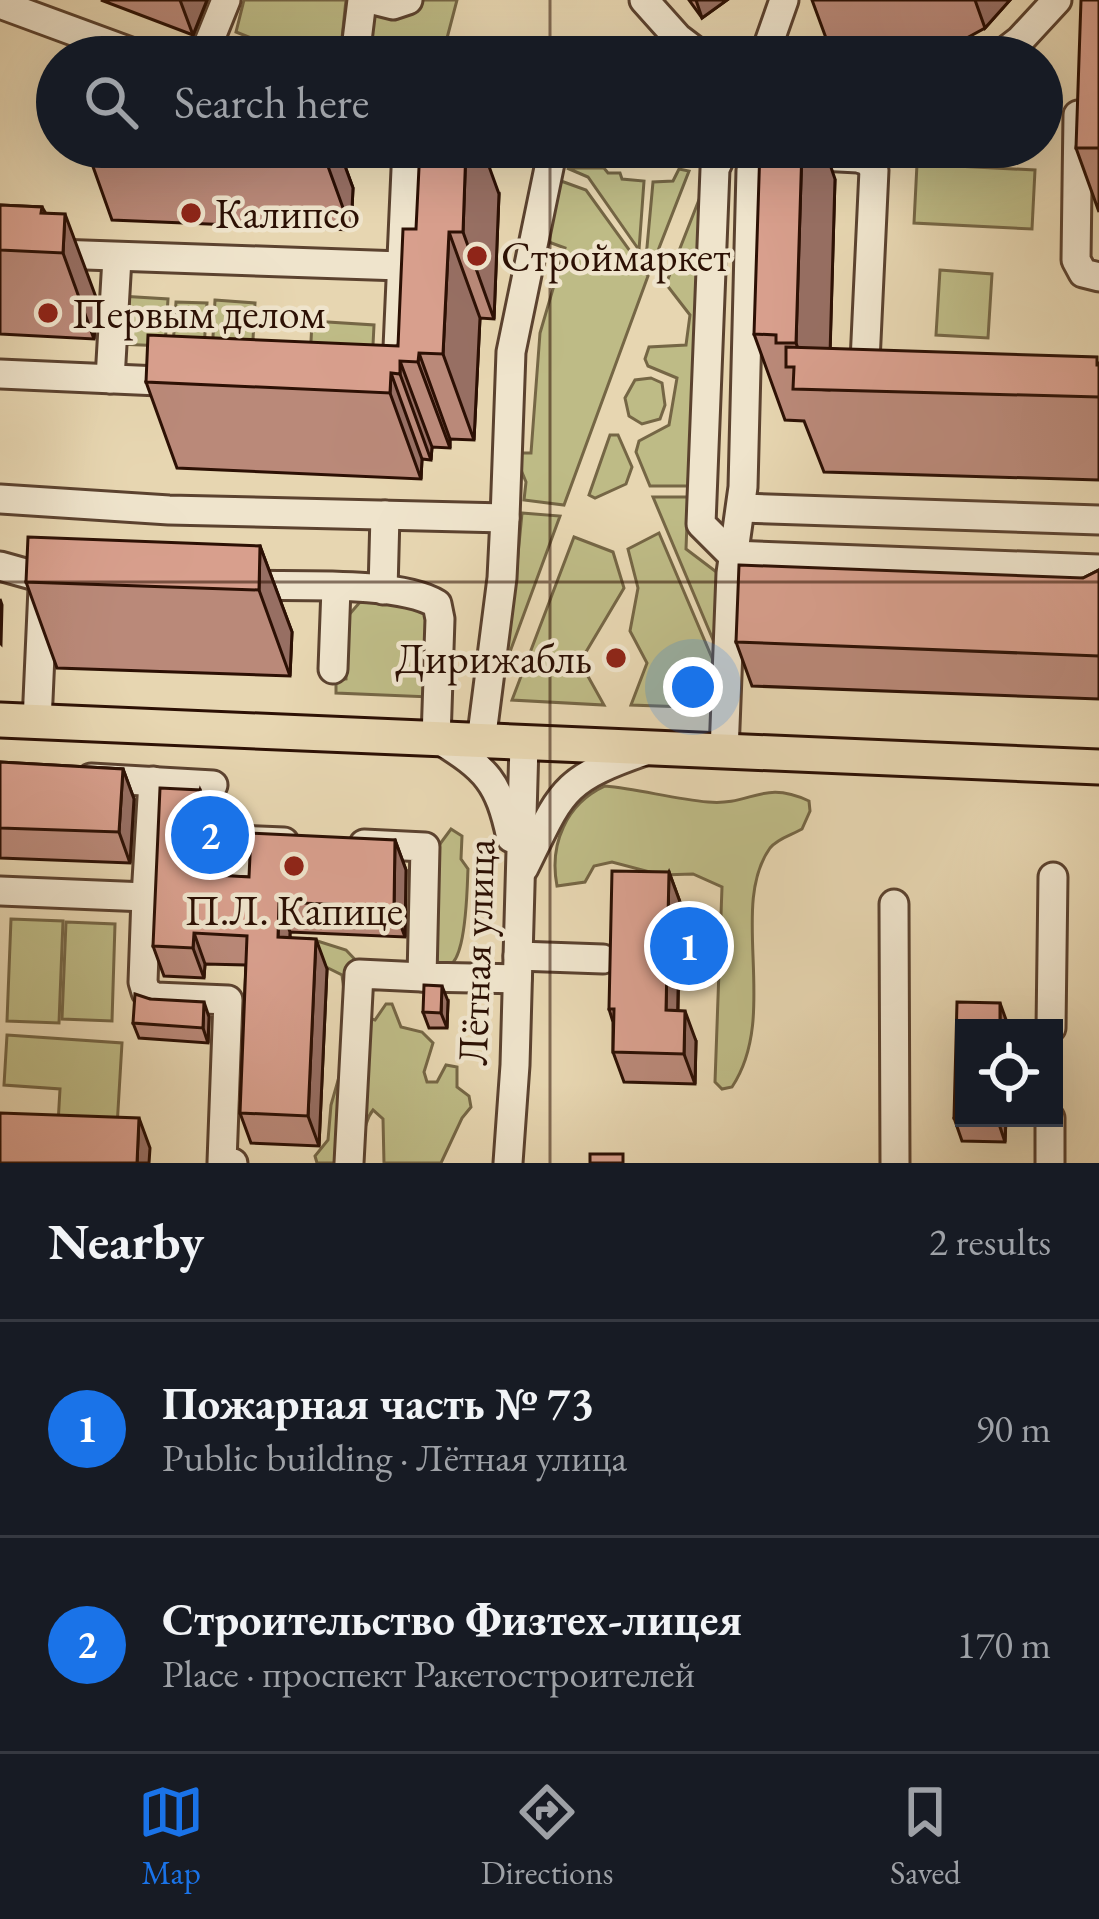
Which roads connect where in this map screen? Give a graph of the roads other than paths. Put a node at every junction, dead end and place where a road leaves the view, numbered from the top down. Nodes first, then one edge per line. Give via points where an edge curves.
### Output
1 (226, 0) edge
2 (362, 0) edge
3 (373, 0) edge
4 (408, 0) edge
5 (644, 0) edge
6 (784, 0) edge
7 (1057, 0) edge
8 (0, 4) edge
9 (87, 36) edge
10 (211, 36) edge
11 (358, 36) edge
12 (676, 36) edge
13 (771, 36) edge
14 (1024, 36) edge
15 (1079, 84) edge
16 (405, 168) edge
17 (549, 168) edge
18 (715, 168) edge
19 (752, 168) edge
20 (873, 168) edge
21 (0, 252) edge
22 (117, 258) junction
23 (401, 266) junction
24 (1099, 277) edge
25 (0, 374) edge
26 (110, 379) junction
27 (220, 384) edge
28 (374, 390) edge
29 (879, 398) edge
30 (0, 499) edge
31 (742, 508) junction
32 (385, 515) junction
33 (505, 518) junction
34 (1099, 520) edge
35 (732, 555) junction
36 (0, 566) edge
37 (1099, 569) edge
38 (43, 578) junction
39 (76, 580) edge
40 (210, 584) edge
41 (336, 588) junction
42 (383, 590) junction
43 (333, 669) dead end
44 (0, 720) edge
45 (37, 722) junction
46 (437, 739) junction
47 (481, 742) junction
48 (524, 744) junction
49 (649, 749) junction
50 (724, 752) junction
51 (1099, 767) edge
52 (65, 777) edge
53 (152, 781) junction
54 (213, 785) dead end
55 (520, 877) junction
56 (1053, 877) dead end
57 (238, 881) edge
58 (0, 890) edge
59 (146, 897) junction
60 (894, 904) dead end
61 (603, 959) dead end
62 (518, 968) junction
63 (422, 977) junction
64 (1052, 1019) edge
65 (1050, 1127) edge
66 (233, 1163) edge
67 (350, 1163) edge
68 (508, 1163) edge
69 (895, 1163) edge
70 (1050, 1163) edge

1 - 10 street
2 - 11 street
3 - 4 street
5 - 12 street
6 - 13 street
7 - 14 street
8 - 9 street
15 - 24 street via 1076,260 1083,273
16 - 23 street
17 - 33 street via 511,352
18 - 35 street via 701,524
19 - 31 street
20 - 29 street via 864,384
21 - 22 street
22 - 23 street
22 - 26 street
23 - 28 street via 396,391
25 - 26 street
26 - 27 street
30 - 32 street
31 - 34 street
31 - 35 street
32 - 33 street
32 - 42 street
33 - 47 street
35 - 37 street
35 - 50 street via 741,591
36 - 38 street
38 - 39 street
38 - 45 street
40 - 41 street
41 - 42 street
41 - 43 street
42 - 46 street via 437,604
44 - 45 main road
45 - 46 main road
46 - 47 main road
46 - 55 street via 497,787
47 - 48 main road
48 - 49 main road
48 - 55 street, Лётная улица
49 - 50 main road
49 - 55 street via 572,783
50 - 51 main road
52 - 53 street
53 - 54 street
53 - 59 street
55 - 62 street, Лётная улица
56 - 64 street
57 - 63 street via 239,840 425,847
58 - 59 street
59 - 66 street via 146,992 228,1000 222,1162
60 - 69 street
61 - 62 street
62 - 63 street
62 - 68 street, Лётная улица
63 - 67 street via 359,974
65 - 70 street

